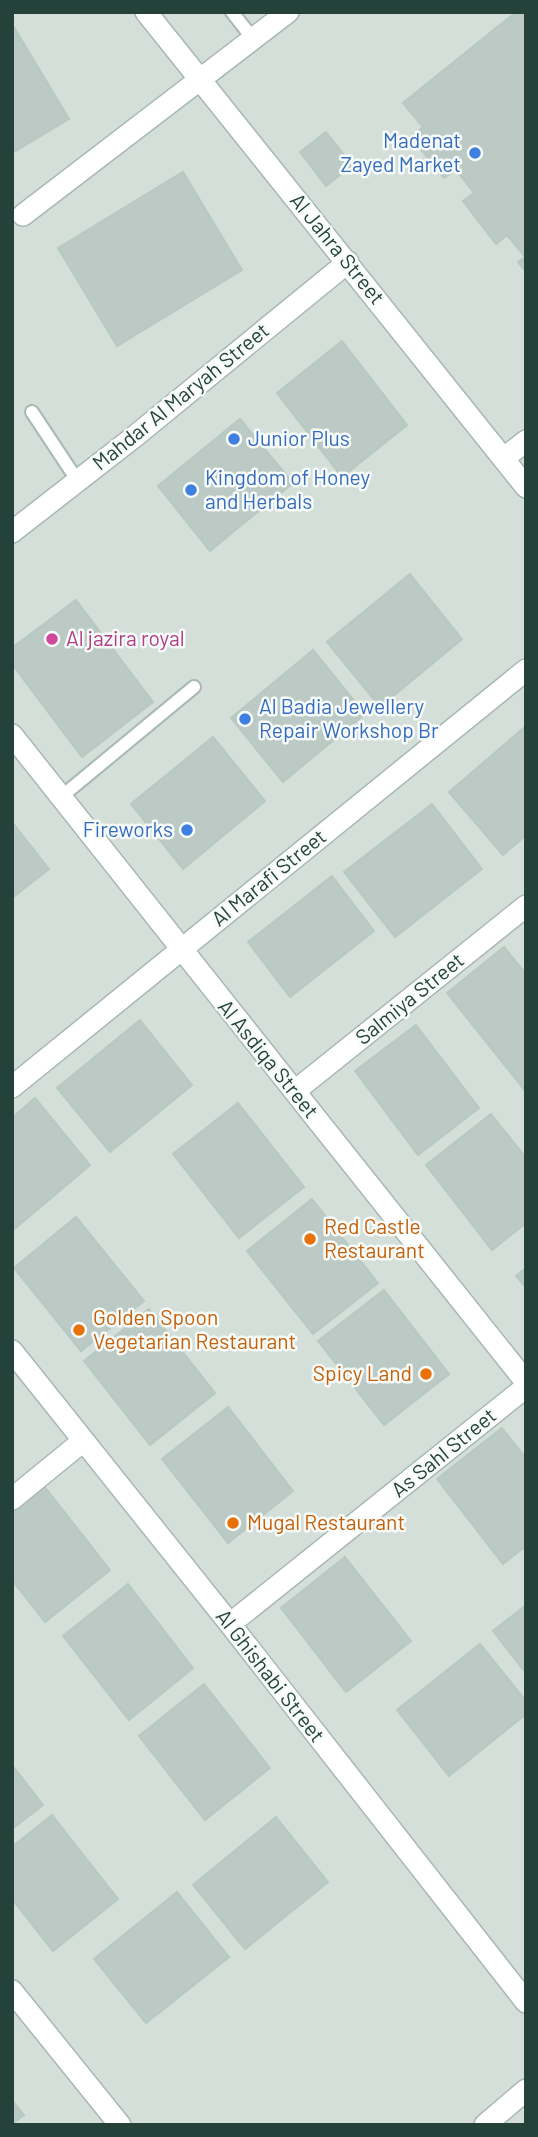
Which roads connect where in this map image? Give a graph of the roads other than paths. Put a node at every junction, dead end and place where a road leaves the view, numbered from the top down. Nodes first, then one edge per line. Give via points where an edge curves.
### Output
1 (146, 12) edge
2 (232, 12) edge
3 (288, 12) edge
4 (254, 40) junction
5 (202, 80) junction
6 (23, 215) dead end
7 (348, 262) junction
8 (32, 412) dead end
9 (526, 440) edge
10 (504, 458) junction
11 (77, 480) junction
12 (526, 487) edge
13 (12, 532) edge
14 (526, 670) edge
15 (194, 687) dead end
16 (12, 735) edge
17 (61, 797) junction
18 (526, 906) edge
19 (180, 950) junction
20 (12, 1087) edge
21 (295, 1091) junction
22 (12, 1351) edge
23 (526, 1385) edge
24 (83, 1441) junction
25 (12, 1499) edge
26 (230, 1624) junction
27 (12, 1991) edge
28 (526, 2002) edge
29 (526, 2090) edge
30 (120, 2125) edge
31 (485, 2125) edge

1 - 5 street, Al Jahra Street
2 - 4 lane
3 - 4 street
4 - 5 street
5 - 6 street
5 - 7 street, Al Jahra Street
7 - 10 street, Al Jahra Street
7 - 11 street, Mahdar Al Maryah Street
8 - 11 lane
9 - 10 street
10 - 12 street, Al Jahra Street
11 - 13 street, Mahdar Al Maryah Street
14 - 19 street, Al Marafi Street
15 - 17 lane
16 - 17 street, Al Asdiqa Street
17 - 19 street, Al Asdiqa Street
18 - 21 street, Salmiya Street
19 - 20 street, Al Marafi Street
19 - 21 street, Al Asdiqa Street
21 - 23 street, Al Asdiqa Street
22 - 24 street, Al Ghishabi Street
23 - 26 street, As Sahl Street
24 - 25 street
24 - 26 street, Al Ghishabi Street
26 - 28 street, Al Ghishabi Street
27 - 30 street
29 - 31 street

